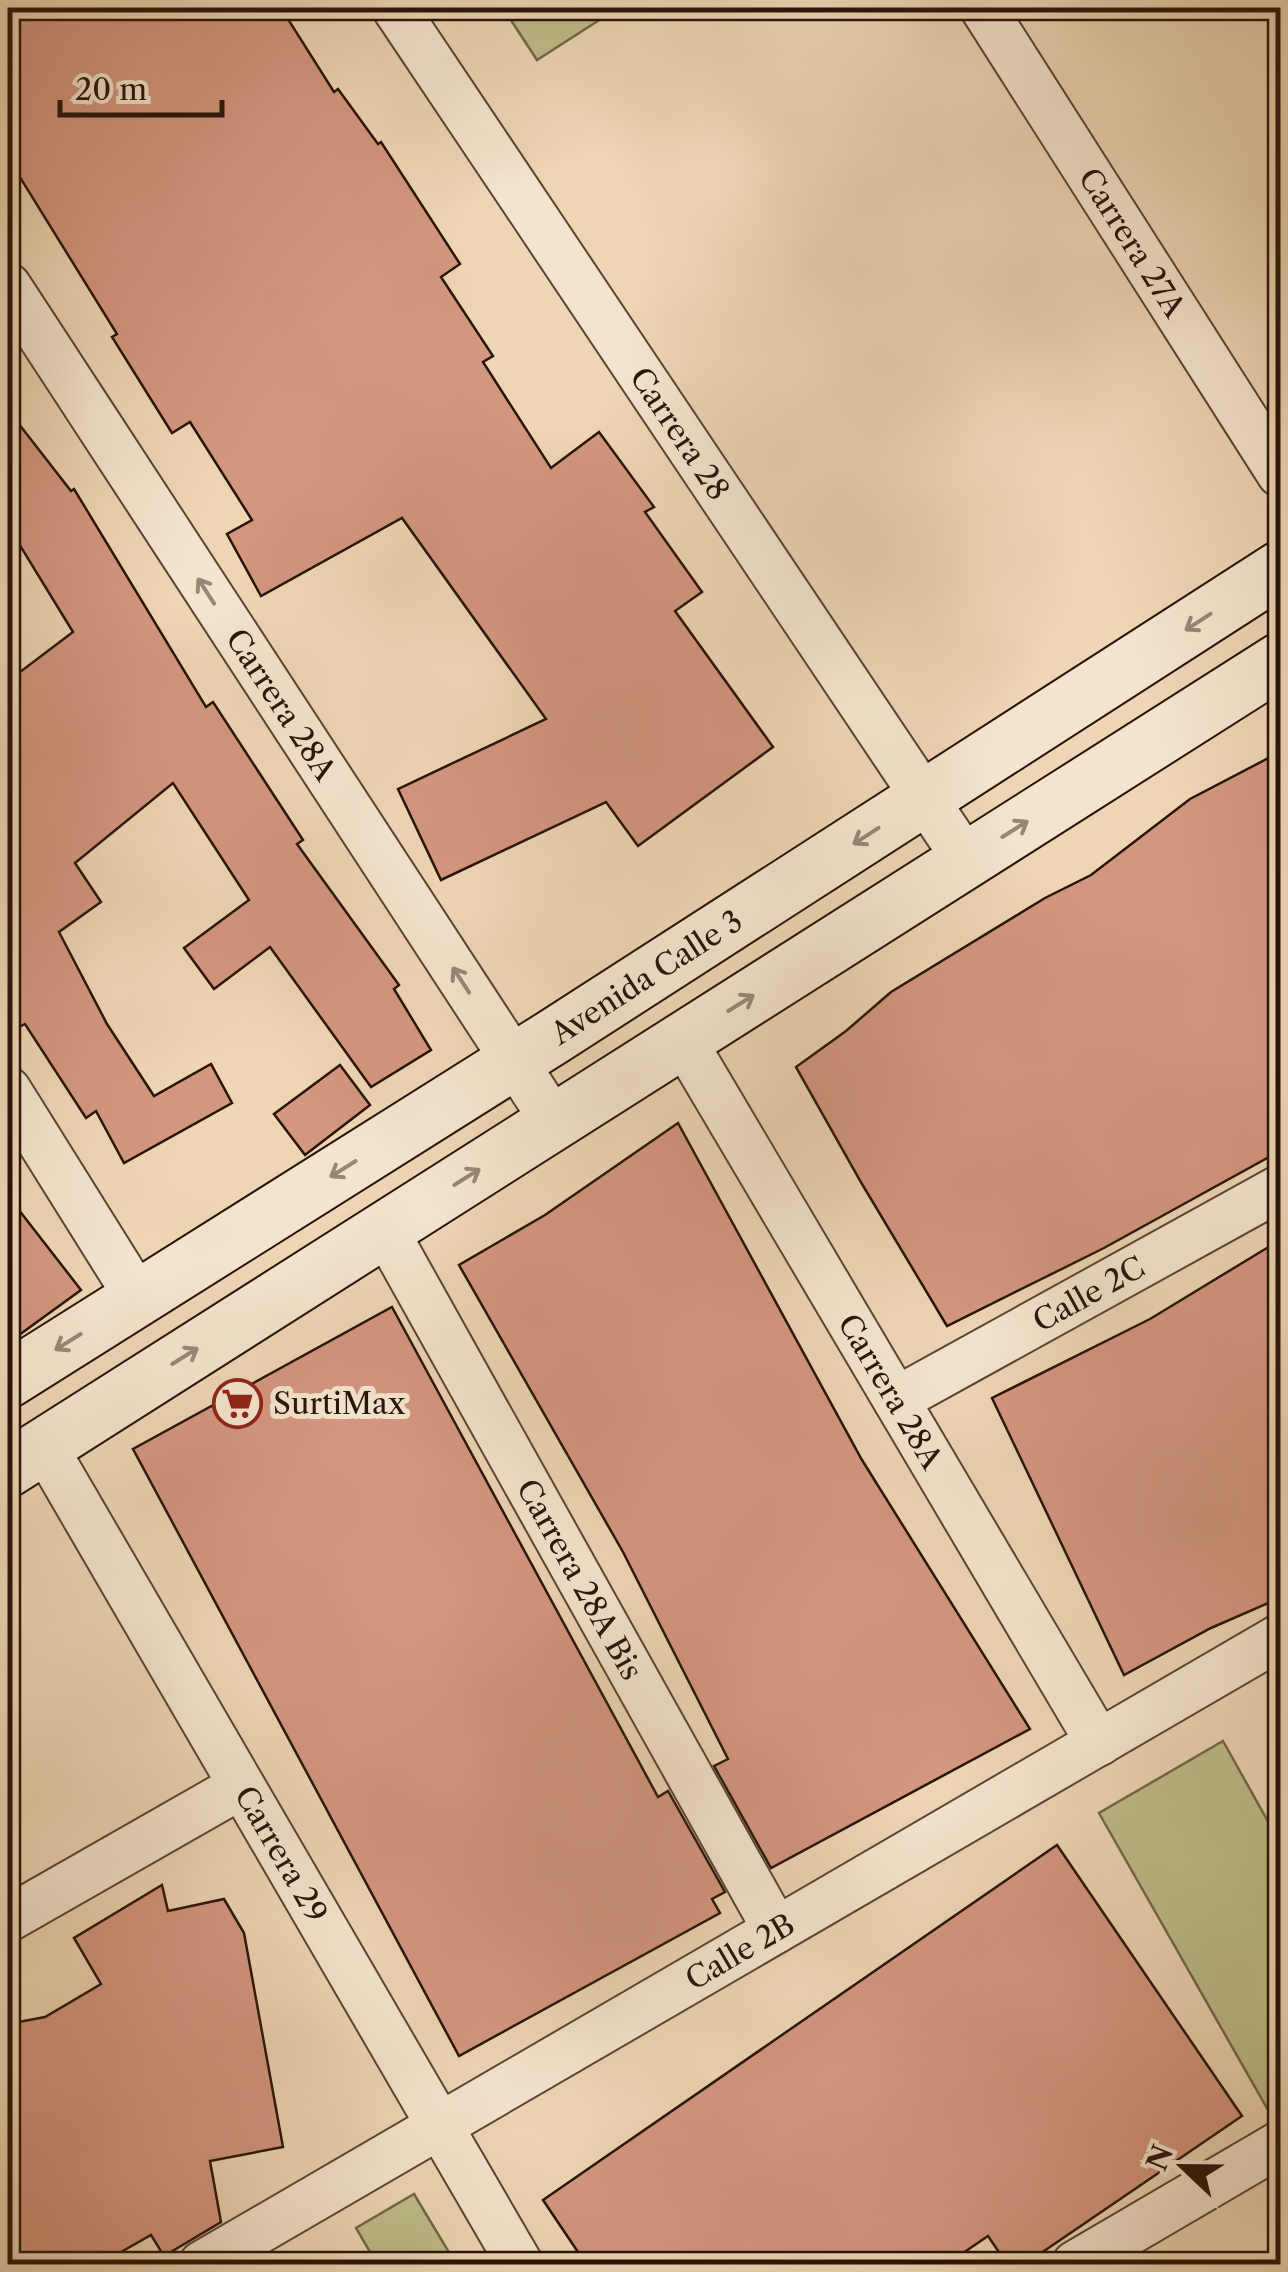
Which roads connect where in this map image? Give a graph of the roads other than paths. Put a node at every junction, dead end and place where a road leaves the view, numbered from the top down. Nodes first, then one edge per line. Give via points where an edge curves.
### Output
1 (395, 8) edge
2 (983, 8) edge
3 (8, 286) edge
4 (21, 336) edge
5 (1280, 474) edge
6 (1280, 570) edge
7 (1280, 661) edge
8 (925, 798) junction
9 (966, 860) junction
10 (683, 1040) junction
11 (514, 1062) junction
12 (8, 1090) edge
13 (554, 1122) junction
14 (1280, 1188) edge
15 (384, 1230) junction
16 (138, 1298) junction
17 (8, 1380) edge
18 (896, 1400) junction
19 (26, 1457) edge
20 (1280, 1637) edge
21 (1099, 1743) junction
22 (241, 1786) junction
23 (8, 1918) edge
24 (776, 1930) junction
25 (440, 2126) junction
26 (1280, 2144) edge
27 (202, 2264) edge
28 (520, 2264) edge
29 (1075, 2264) edge

1 - 8 street, Carrera 28
2 - 5 street, Carrera 27A
3 - 4 street, Carrera 28A
11 -> 4 street, Carrera 28A
6 -> 8 street, Avenida Calle 3
9 -> 7 street
8 - 9 street, Carrera 28
8 -> 11 street, Avenida Calle 3
10 -> 9 street
10 - 13 street
10 - 18 street, Carrera 28A
11 - 13 street, Carrera 28A
11 -> 16 street, Avenida Calle 3
12 - 16 street
15 -> 13 street
14 - 18 street, Calle 2C
19 -> 15 street
15 - 24 street, Carrera 28A Bis
16 -> 17 street, Avenida Calle 3
18 - 21 street, Carrera 28A
19 - 22 street, Carrera 29
20 - 21 street, Calle 2B
21 - 24 street, Calle 2B
22 - 23 street
22 - 25 street, Carrera 29
24 - 25 street, Calle 2B
25 - 27 street, Calle 2B
25 - 28 street, Carrera 29
26 - 29 street

